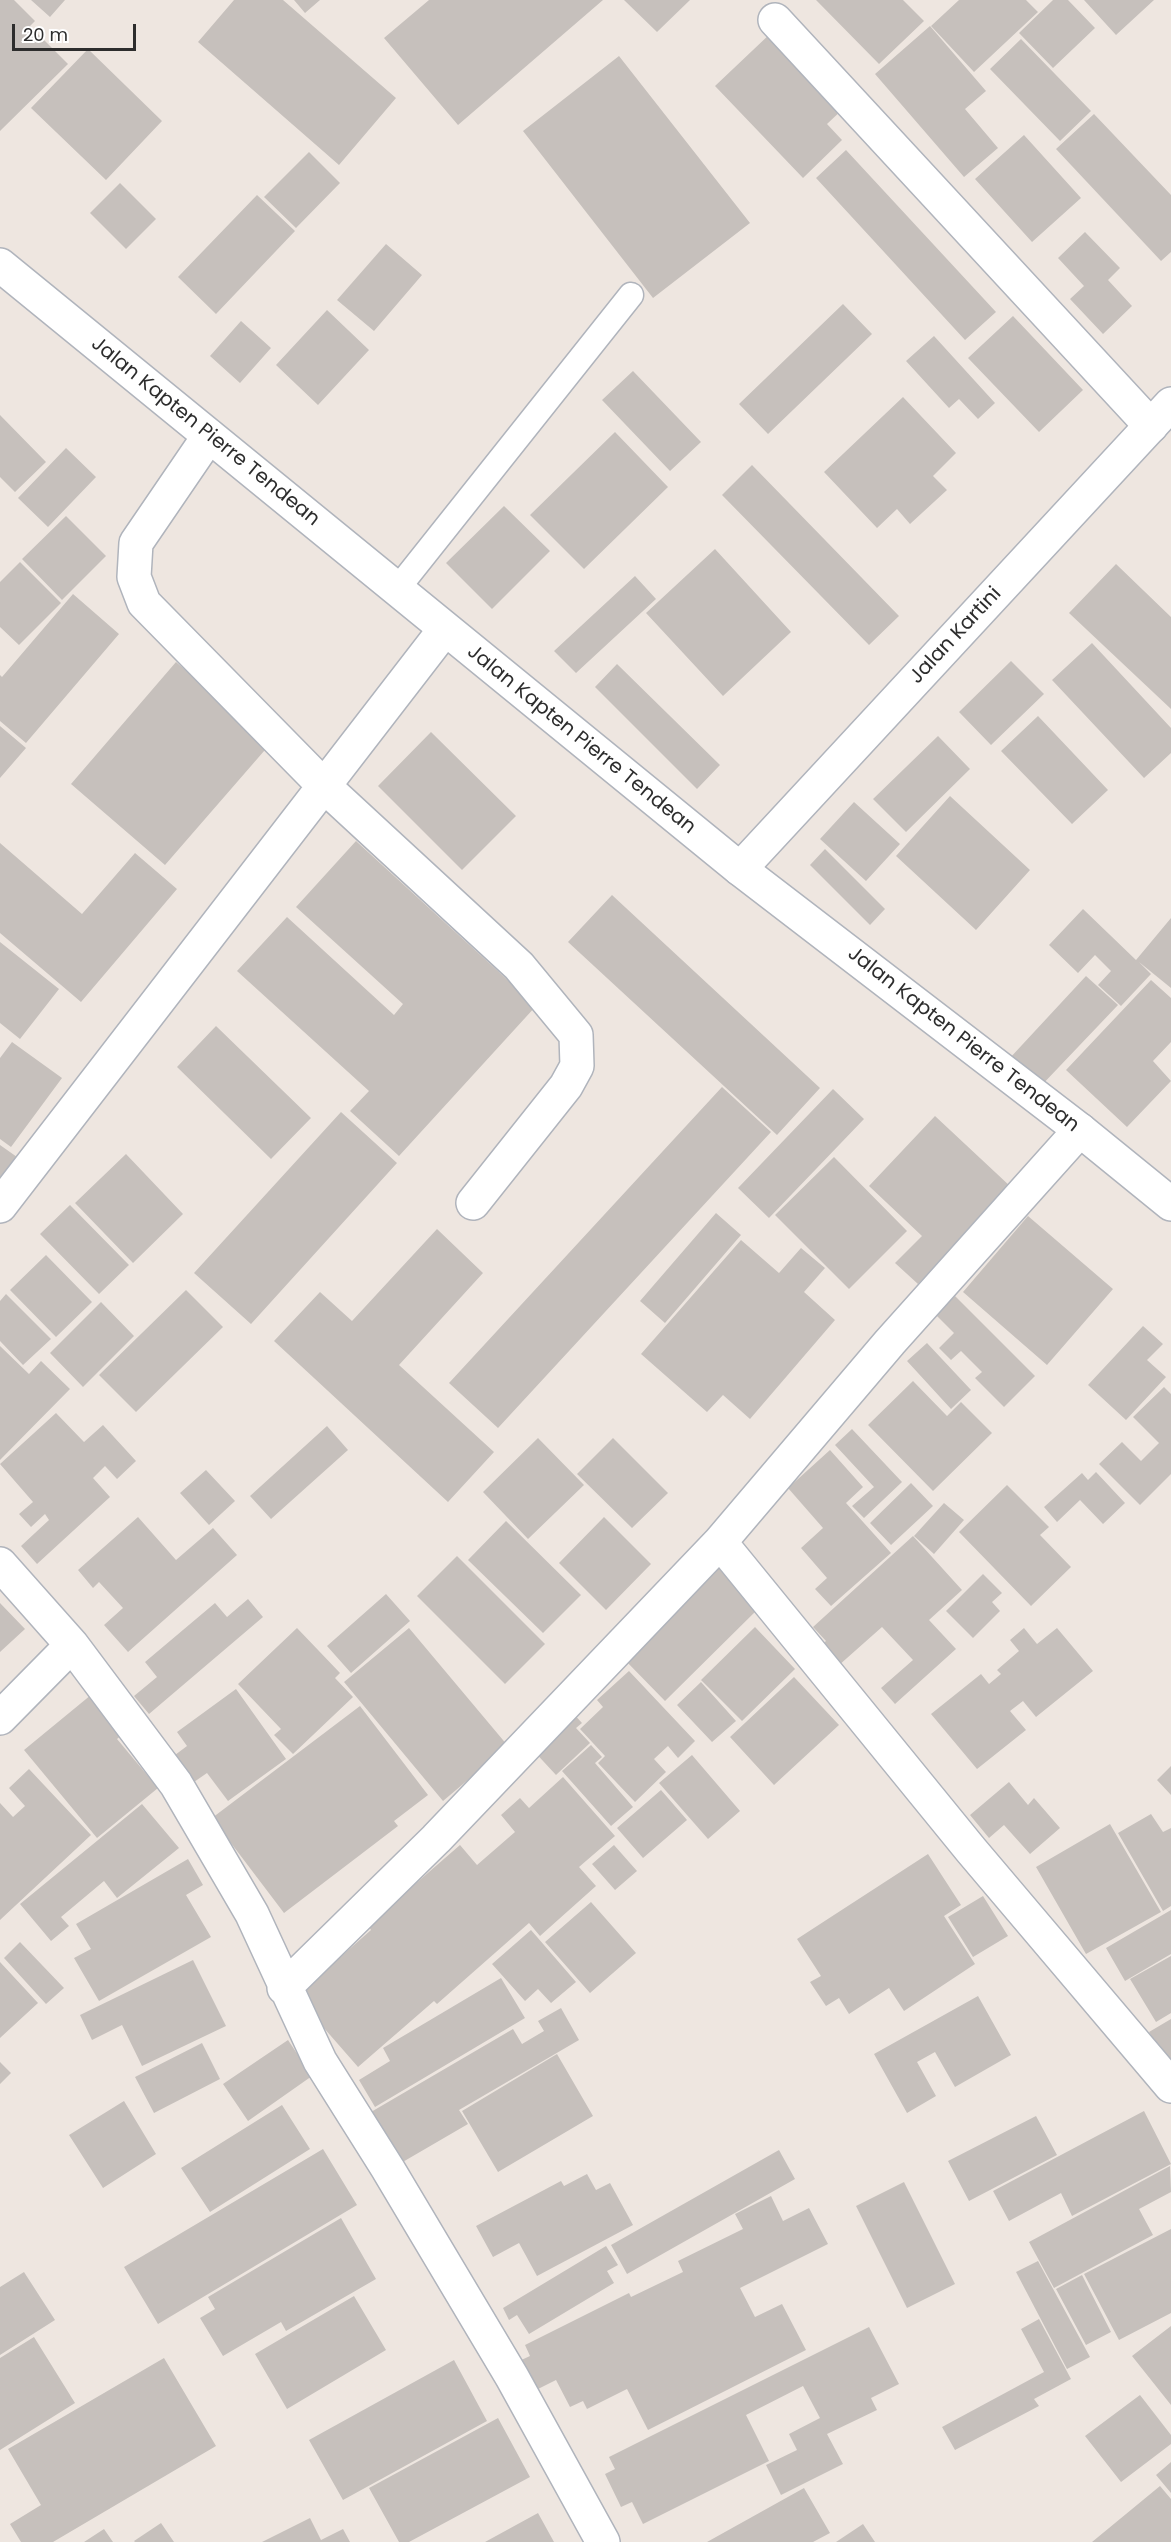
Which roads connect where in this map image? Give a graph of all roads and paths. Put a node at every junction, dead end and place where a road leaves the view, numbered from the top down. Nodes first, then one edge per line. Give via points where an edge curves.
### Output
1 (775, 20) dead end
2 (0, 265) edge
3 (631, 295) dead end
4 (1161, 415) edge
5 (209, 436) junction
6 (398, 588) junction
7 (445, 629) junction
8 (324, 786) junction
9 (740, 869) junction
10 (1080, 1130) junction
11 (473, 1203) dead end
12 (1171, 1204) edge
13 (0, 1206) edge
14 (720, 1542) junction
15 (0, 1564) edge
16 (72, 1645) junction
17 (0, 1718) edge
18 (284, 1988) junction
19 (1171, 2086) edge
20 (603, 2542) edge

1 - 4 street
2 - 5 street, Jalan Kapten Pierre Tendean
3 - 6 lane
4 - 9 street, Jalan Kartini
5 - 6 street, Jalan Kapten Pierre Tendean
5 - 8 street via 136,543 134,577 144,603
6 - 7 street, Jalan Kapten Pierre Tendean
7 - 8 street
7 - 9 street, Jalan Kapten Pierre Tendean
8 - 11 street via 519,966 576,1035 577,1066 566,1086
8 - 13 street
9 - 10 street, Jalan Kapten Pierre Tendean
10 - 12 street, Jalan Kapten Pierre Tendean
10 - 14 street via 890,1342
14 - 18 street via 436,1839
14 - 19 street via 963,1841
15 - 16 street
16 - 17 street
16 - 18 street via 176,1784 252,1914
18 - 20 street via 320,2061 512,2377

